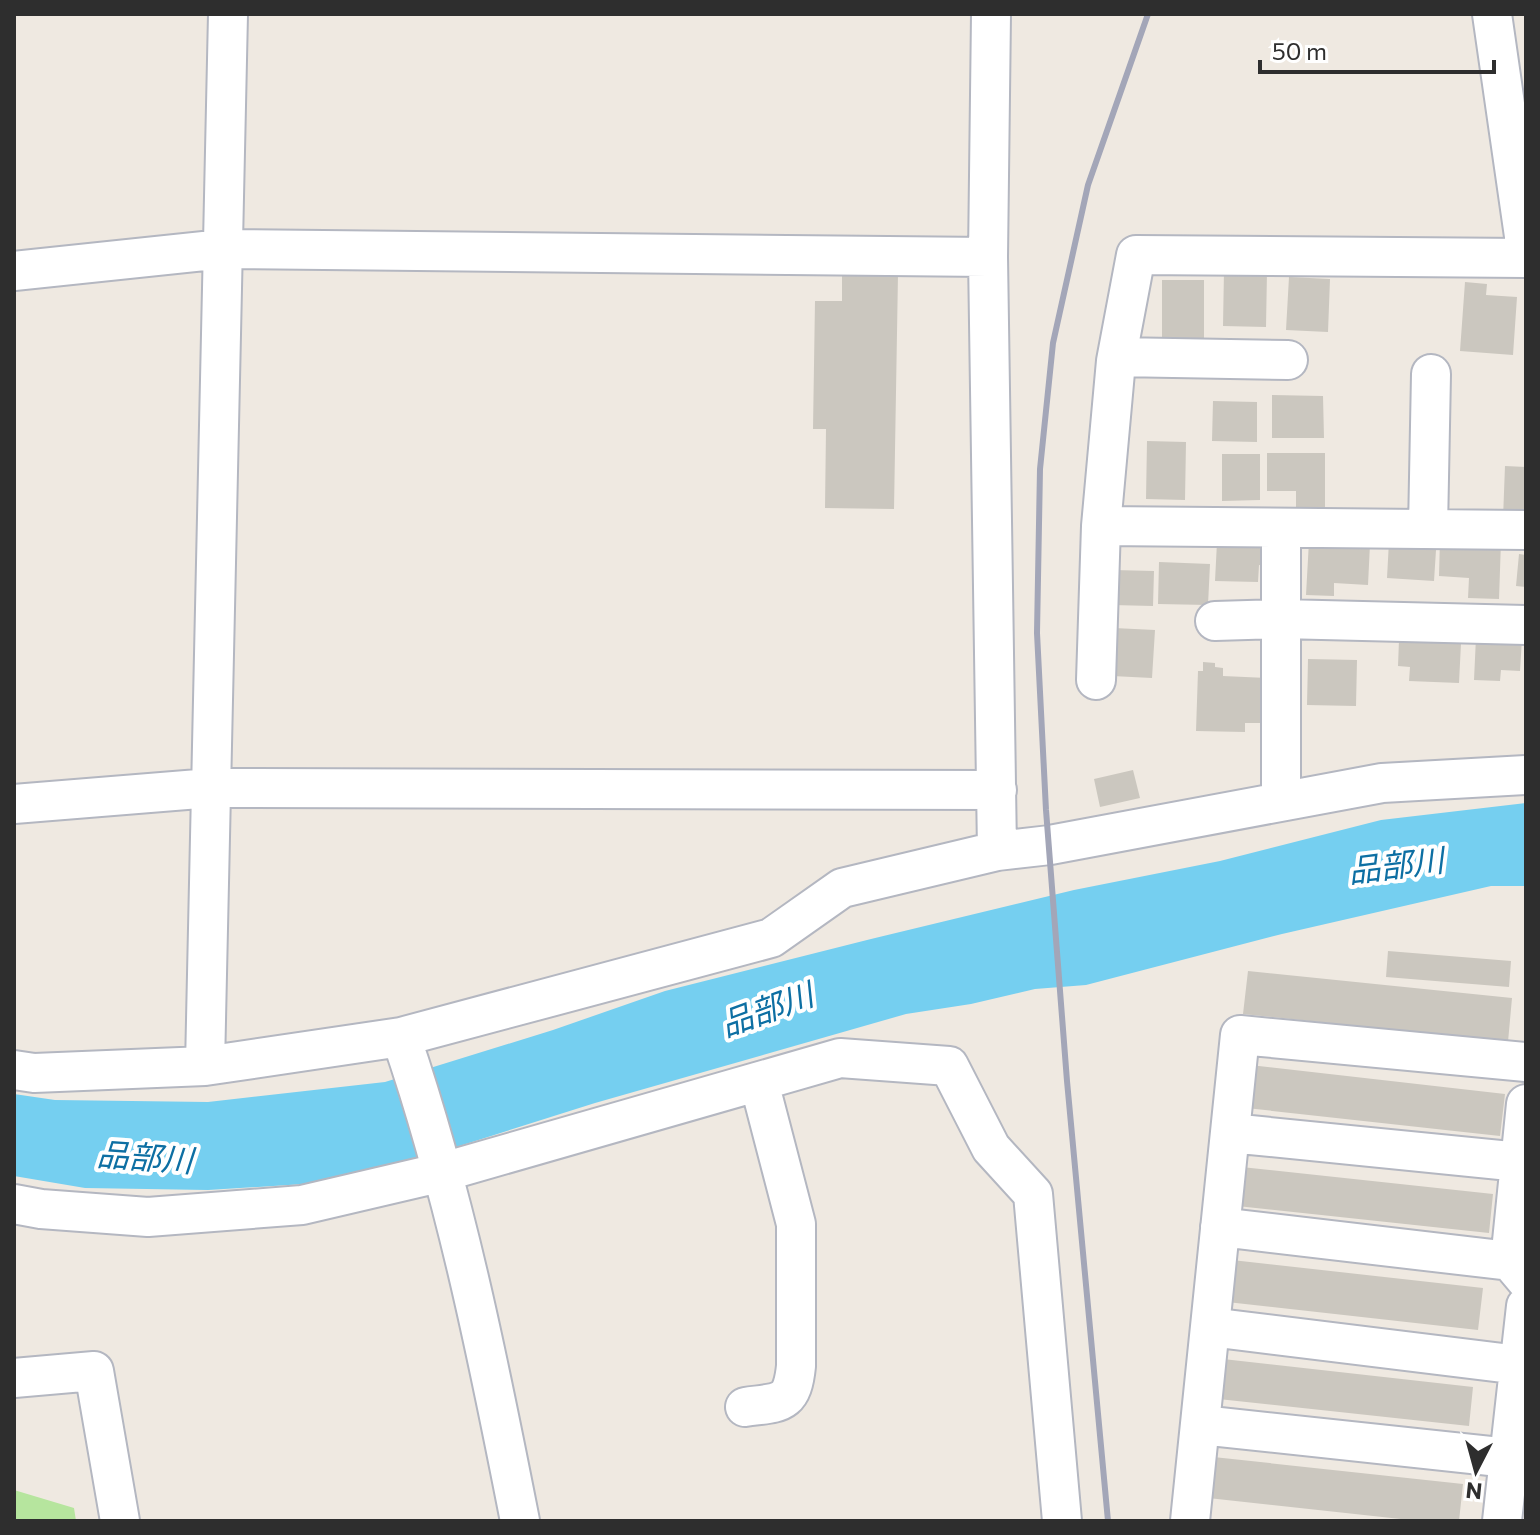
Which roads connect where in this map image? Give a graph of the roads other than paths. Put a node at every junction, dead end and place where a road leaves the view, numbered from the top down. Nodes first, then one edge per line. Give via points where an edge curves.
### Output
1 (228, 14) edge
2 (991, 14) edge
3 (1492, 14) edge
4 (223, 249) junction
5 (1526, 250) edge
6 (988, 257) junction
7 (1526, 258) edge
8 (14, 271) edge
9 (1117, 357) junction
10 (1288, 360) dead end
11 (1431, 374) dead end
12 (1101, 526) junction
13 (1281, 528) junction
14 (1428, 529) junction
15 (1526, 530) edge
16 (1281, 619) junction
17 (1215, 621) dead end
18 (1526, 625) edge
19 (1096, 680) dead end
20 (1526, 775) edge
21 (211, 788) junction
22 (997, 790) junction
23 (1281, 801) junction
24 (14, 804) edge
25 (997, 851) junction
26 (405, 1048) junction
27 (1526, 1062) edge
28 (205, 1066) junction
29 (14, 1070) edge
30 (759, 1082) junction
31 (1526, 1104) edge
32 (1230, 1133) junction
33 (1520, 1162) junction
34 (441, 1165) junction
35 (14, 1204) edge
36 (1220, 1227) junction
37 (1518, 1270) edge
38 (1526, 1306) edge
39 (1210, 1327) junction
40 (1519, 1365) junction
41 (14, 1378) edge
42 (745, 1407) dead end
43 (1201, 1425) junction
44 (1509, 1458) junction
45 (1198, 1520) edge
46 (120, 1521) edge
47 (520, 1521) edge
48 (1062, 1521) edge
49 (1502, 1521) edge

1 - 4 street
2 - 6 street
3 - 5 street
4 - 6 street
4 - 8 street
4 - 21 street
6 - 22 street
7 - 9 street via 1136,255
9 - 10 street
9 - 12 street
11 - 14 street
12 - 13 street
12 - 19 street
13 - 14 street
13 - 16 street
14 - 15 street
16 - 17 street
16 - 18 street
16 - 23 street
20 - 23 street via 1382,783
21 - 22 street
21 - 24 street
21 - 28 street
22 - 25 street
23 - 25 street
25 - 26 street via 842,888 771,938
26 - 28 street
26 - 34 street
27 - 32 street via 1240,1035
28 - 29 street
30 - 34 street
30 - 42 street via 796,1224 796,1366 794,1388 779,1402
30 - 48 street via 840,1058 949,1066 991,1148 1033,1194
31 - 33 street
32 - 33 street
32 - 36 street
33 - 37 street
34 - 35 street via 302,1205 148,1217
34 - 47 street
36 - 37 street
36 - 39 street
38 - 40 street
39 - 40 street
39 - 43 street
40 - 44 street
41 - 46 street via 94,1371
43 - 44 street
43 - 45 street
44 - 49 street

